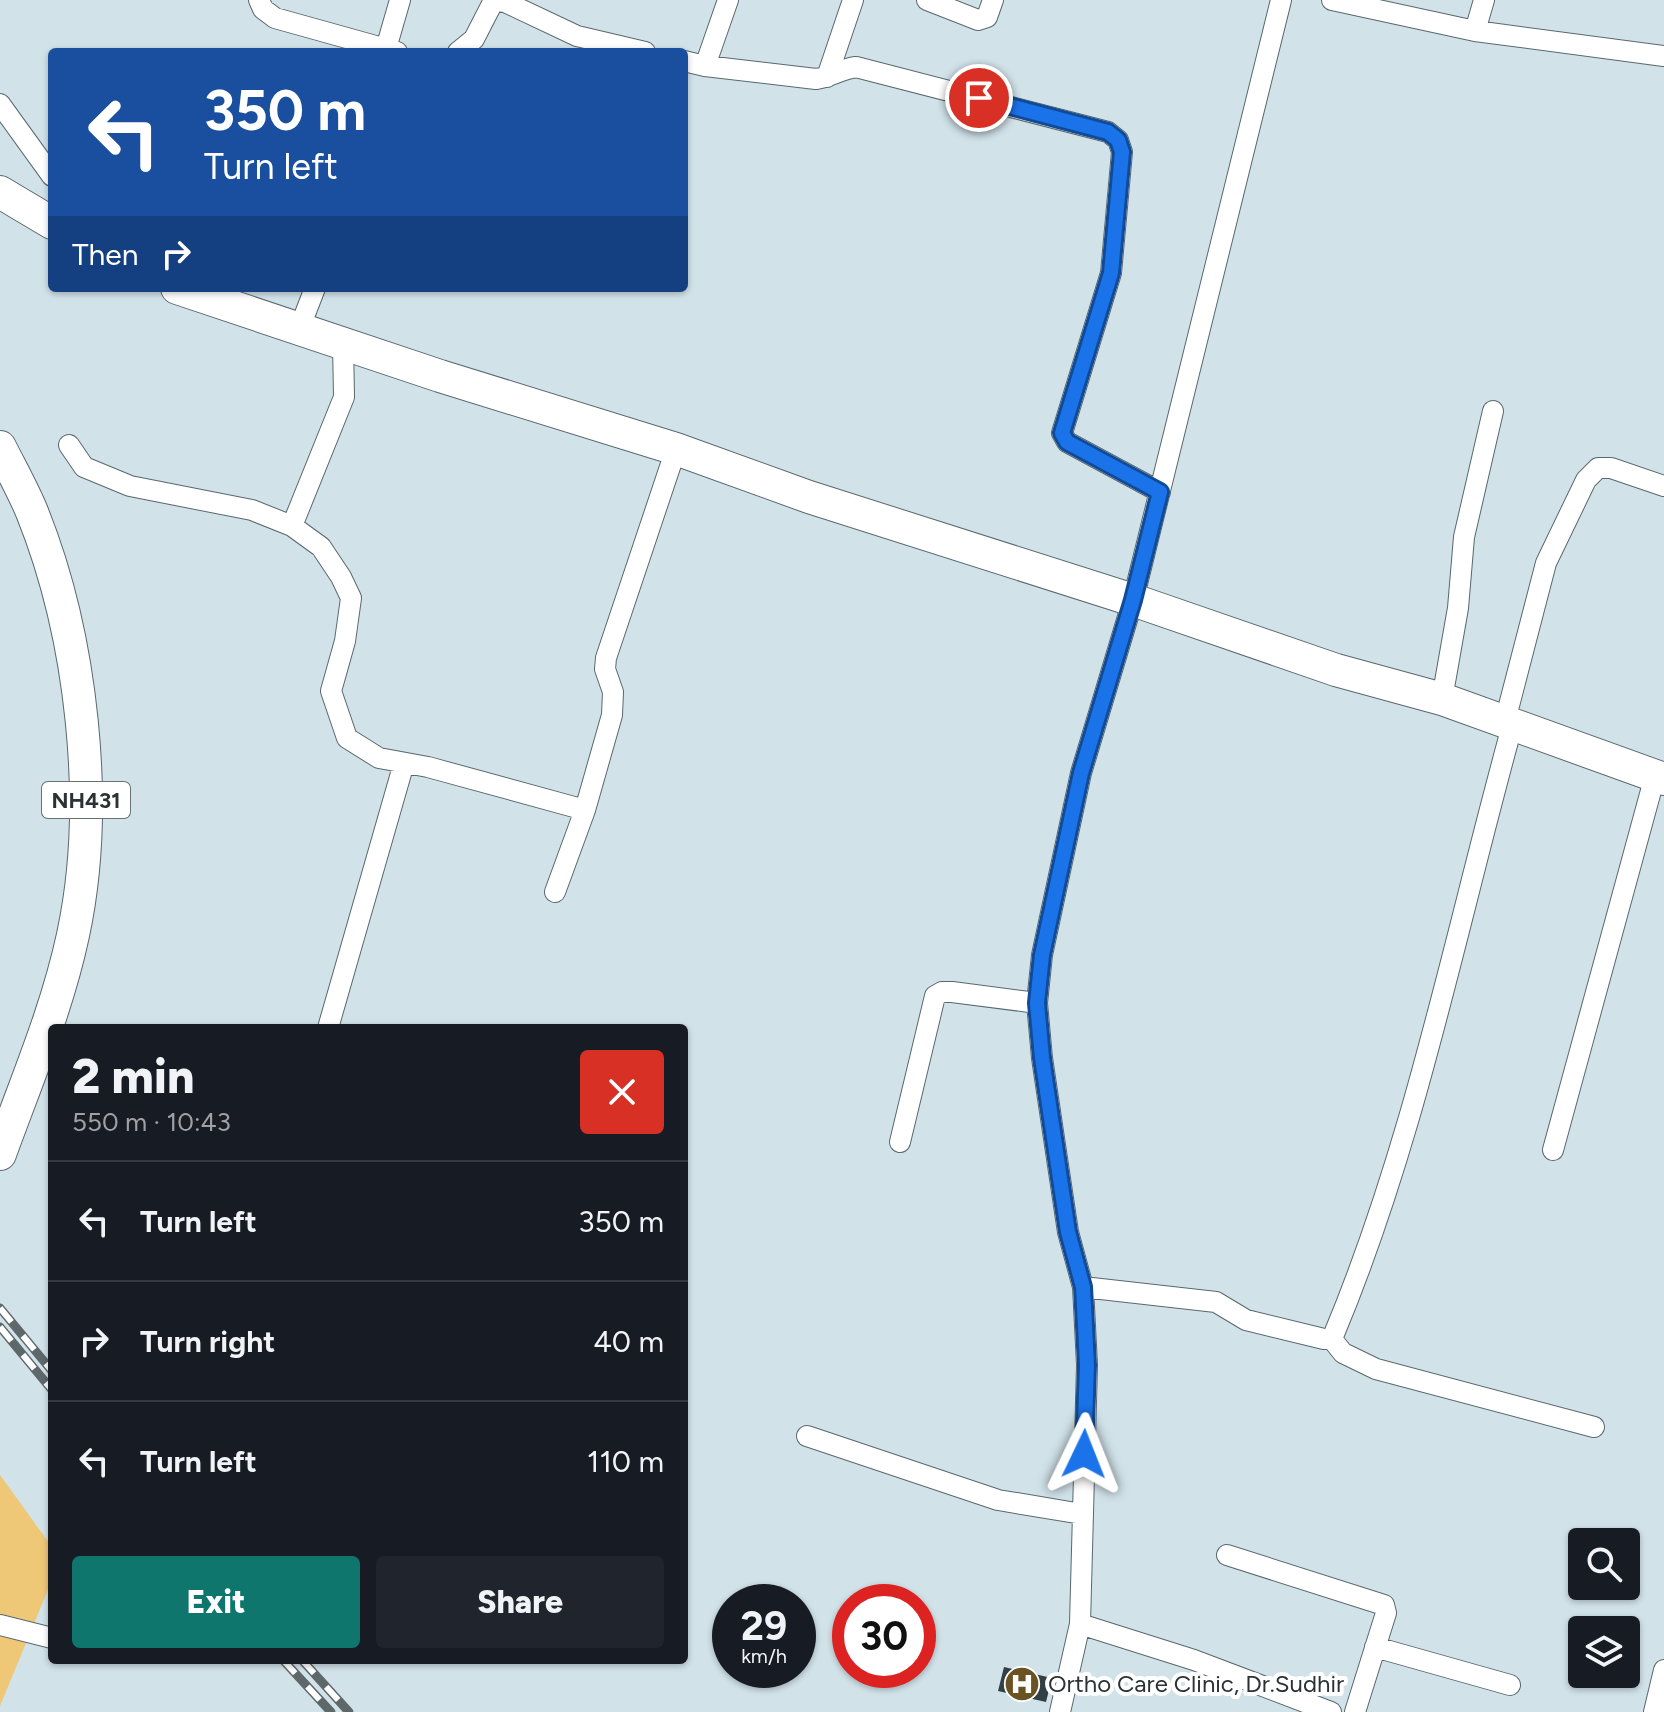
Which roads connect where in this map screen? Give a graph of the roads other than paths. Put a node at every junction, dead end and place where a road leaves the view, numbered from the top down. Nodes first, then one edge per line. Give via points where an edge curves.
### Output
1 (259, 0) edge
2 (400, 0) edge
3 (728, 0) edge
4 (853, 0) edge
5 (927, 0) edge
6 (993, 0) edge
7 (1281, 0) edge
8 (1332, 0) edge
9 (1484, 0) edge
10 (1475, 31) junction
11 (379, 48) edge
12 (390, 48) edge
13 (463, 48) edge
14 (628, 48) edge
15 (1664, 56) edge
16 (688, 62) edge
17 (705, 66) junction
18 (827, 77) junction
19 (0, 104) edge
20 (48, 170) edge
21 (0, 192) edge
22 (48, 221) edge
23 (190, 292) edge
24 (313, 292) edge
25 (300, 327) junction
26 (343, 344) junction
27 (1493, 411) dead end
28 (69, 445) dead end
29 (0, 447) edge
30 (676, 449) junction
31 (1664, 486) edge
32 (1160, 492) junction
33 (292, 526) junction
34 (1133, 600) junction
35 (1442, 699) junction
36 (1509, 722) junction
37 (404, 763) junction
38 (1659, 778) edge
39 (585, 810) junction
40 (555, 892) dead end
41 (1037, 1003) junction
42 (329, 1024) edge
43 (900, 1142) dead end
44 (1553, 1150) dead end
45 (0, 1154) edge
46 (1083, 1287) junction
47 (1331, 1338) junction
48 (1594, 1427) dead end
49 (807, 1436) dead end
50 (1082, 1514) junction
51 (1227, 1555) dead end
52 (1080, 1624) junction
53 (0, 1625) edge
54 (48, 1637) edge
55 (1375, 1647) junction
56 (1664, 1670) edge
57 (1510, 1685) dead end
58 (1060, 1712) edge
59 (1331, 1712) edge
60 (1355, 1712) edge
61 (1654, 1712) edge

1 - 11 street via 275,18
2 - 12 street
3 - 17 street
4 - 18 street
5 - 6 street via 978,20 987,17
7 - 32 street
8 - 10 street
9 - 10 street
10 - 15 street
13 - 14 street via 497,1 577,36
16 - 17 street
17 - 18 street
18 - 32 street via 856,67 1108,132 1118,140 1122,152 1111,273 1062,433 1067,442
19 - 20 street
21 - 22 main road
23 - 25 main road
24 - 25 street
25 - 26 main road
26 - 30 main road
26 - 33 street via 344,397
27 - 35 street via 1464,537
28 - 33 street via 84,467 130,486 252,510
29 - 45 main road, NH431 via 32,513 64,615 79,705 87,807 73,936
30 - 34 main road
30 - 39 street via 606,658 612,715
31 - 36 street via 1611,468 1598,468 1586,480 1546,563
32 - 34 street
33 - 37 street via 321,547 351,598 331,691 347,738 379,758
34 - 35 main road via 1336,670
34 - 41 street via 1081,773 1042,955
35 - 36 main road
36 - 38 main road
36 - 47 street via 1428,1054 1376,1223
37 - 39 street
37 - 42 street
38 - 44 street
39 - 40 street
41 - 43 street via 952,992 935,996
41 - 46 street via 1068,1232
46 - 47 street via 1216,1302 1246,1320
46 - 50 street via 1087,1365
47 - 48 street via 1343,1353 1376,1369
49 - 50 street via 998,1500
50 - 52 street
51 - 55 street via 1381,1603 1386,1613
52 - 58 street
52 - 59 street
53 - 54 street
55 - 57 street
55 - 60 street
56 - 61 street

